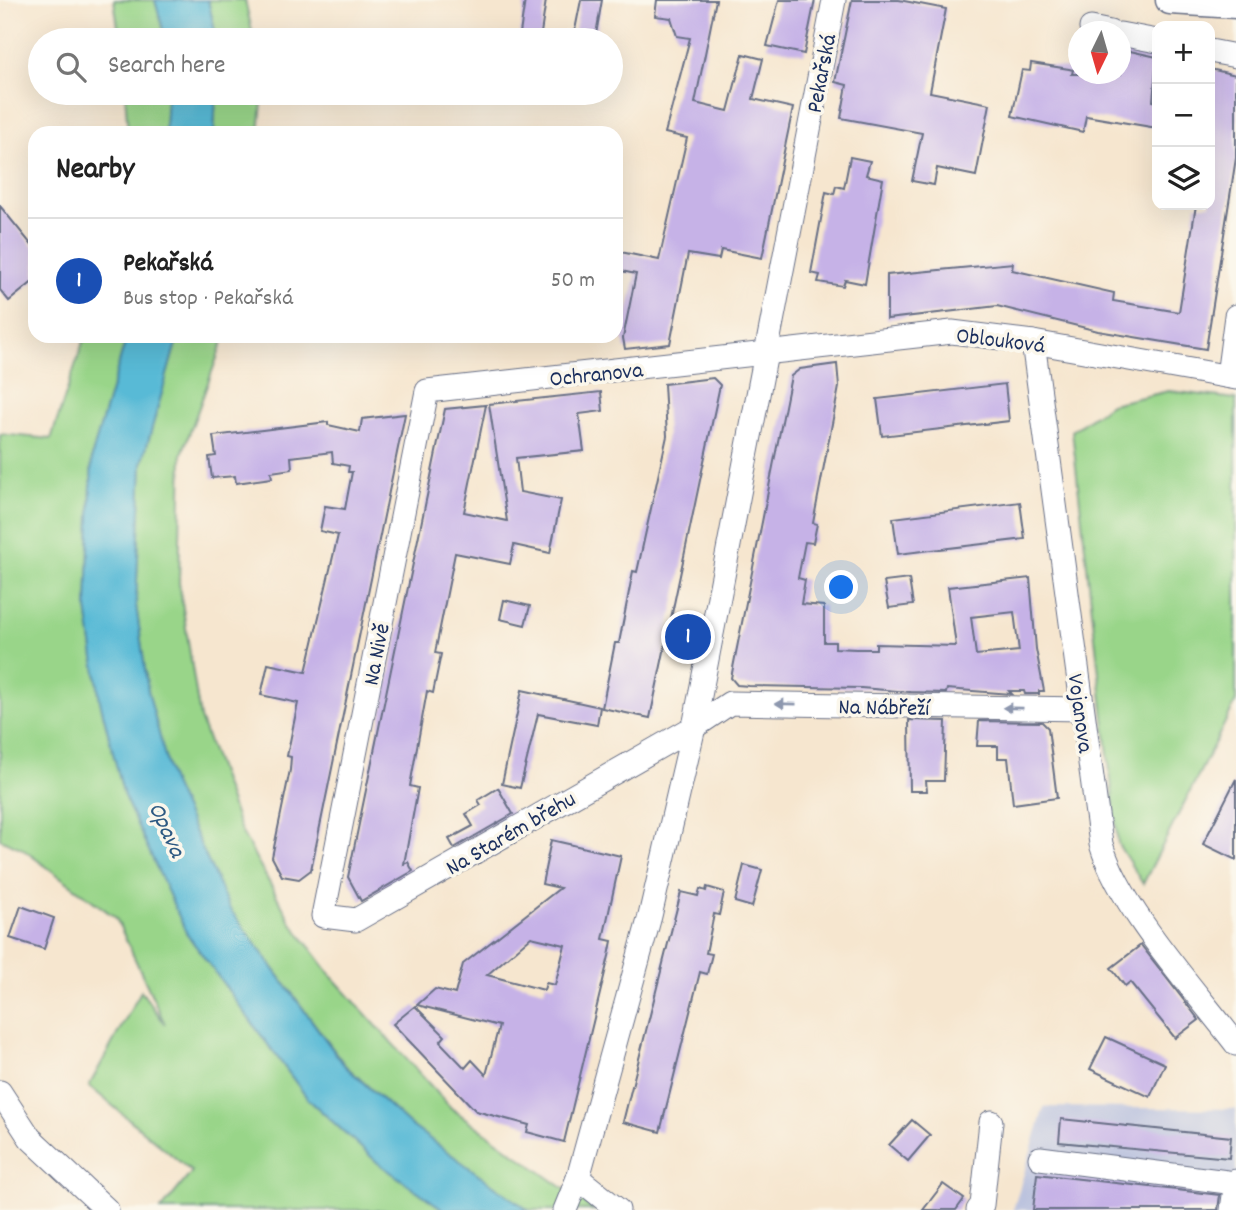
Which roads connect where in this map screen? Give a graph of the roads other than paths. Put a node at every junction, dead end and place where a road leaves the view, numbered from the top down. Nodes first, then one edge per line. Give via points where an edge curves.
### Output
1 (834, 0) edge
2 (1170, 0) edge
3 (1236, 4) edge
4 (1131, 36) edge
5 (1152, 40) edge
6 (1215, 52) edge
7 (1236, 56) edge
8 (1236, 316) edge
9 (1033, 342) junction
10 (765, 355) junction
11 (1232, 377) edge
12 (427, 391) joint
13 (1082, 709) junction
14 (694, 727) junction
15 (323, 916) joint
16 (1236, 1044) edge
17 (0, 1091) edge
18 (992, 1122) dead end
19 (1040, 1158) dead end
20 (578, 1178) junction
21 (1235, 1182) edge
22 (566, 1206) edge
23 (107, 1210) edge
24 (618, 1210) edge
25 (978, 1210) edge
26 (1232, 1210) edge

1 - 10 street, Pekařská
2 - 3 street
4 - 5 street
6 - 7 street
8 - 11 street
9 - 10 street, Oblouková via 953,332
9 - 11 street, Oblouková
9 - 13 street, Vojanova
10 - 12 street, Ochranova
10 - 14 street, Pekařská
12 - 15 street, Na Nivě
13 -> 14 street, Na Nábřeží via 730,703
13 - 16 street, Vojanova via 1106,863 1133,909
14 - 15 street, Na Starém břehu via 356,920
14 - 20 street, Pekařská via 650,916
17 - 23 street via 30,1138
18 - 25 street
19 - 21 street
20 - 22 street, Pekařská
20 - 24 street
21 - 26 street

